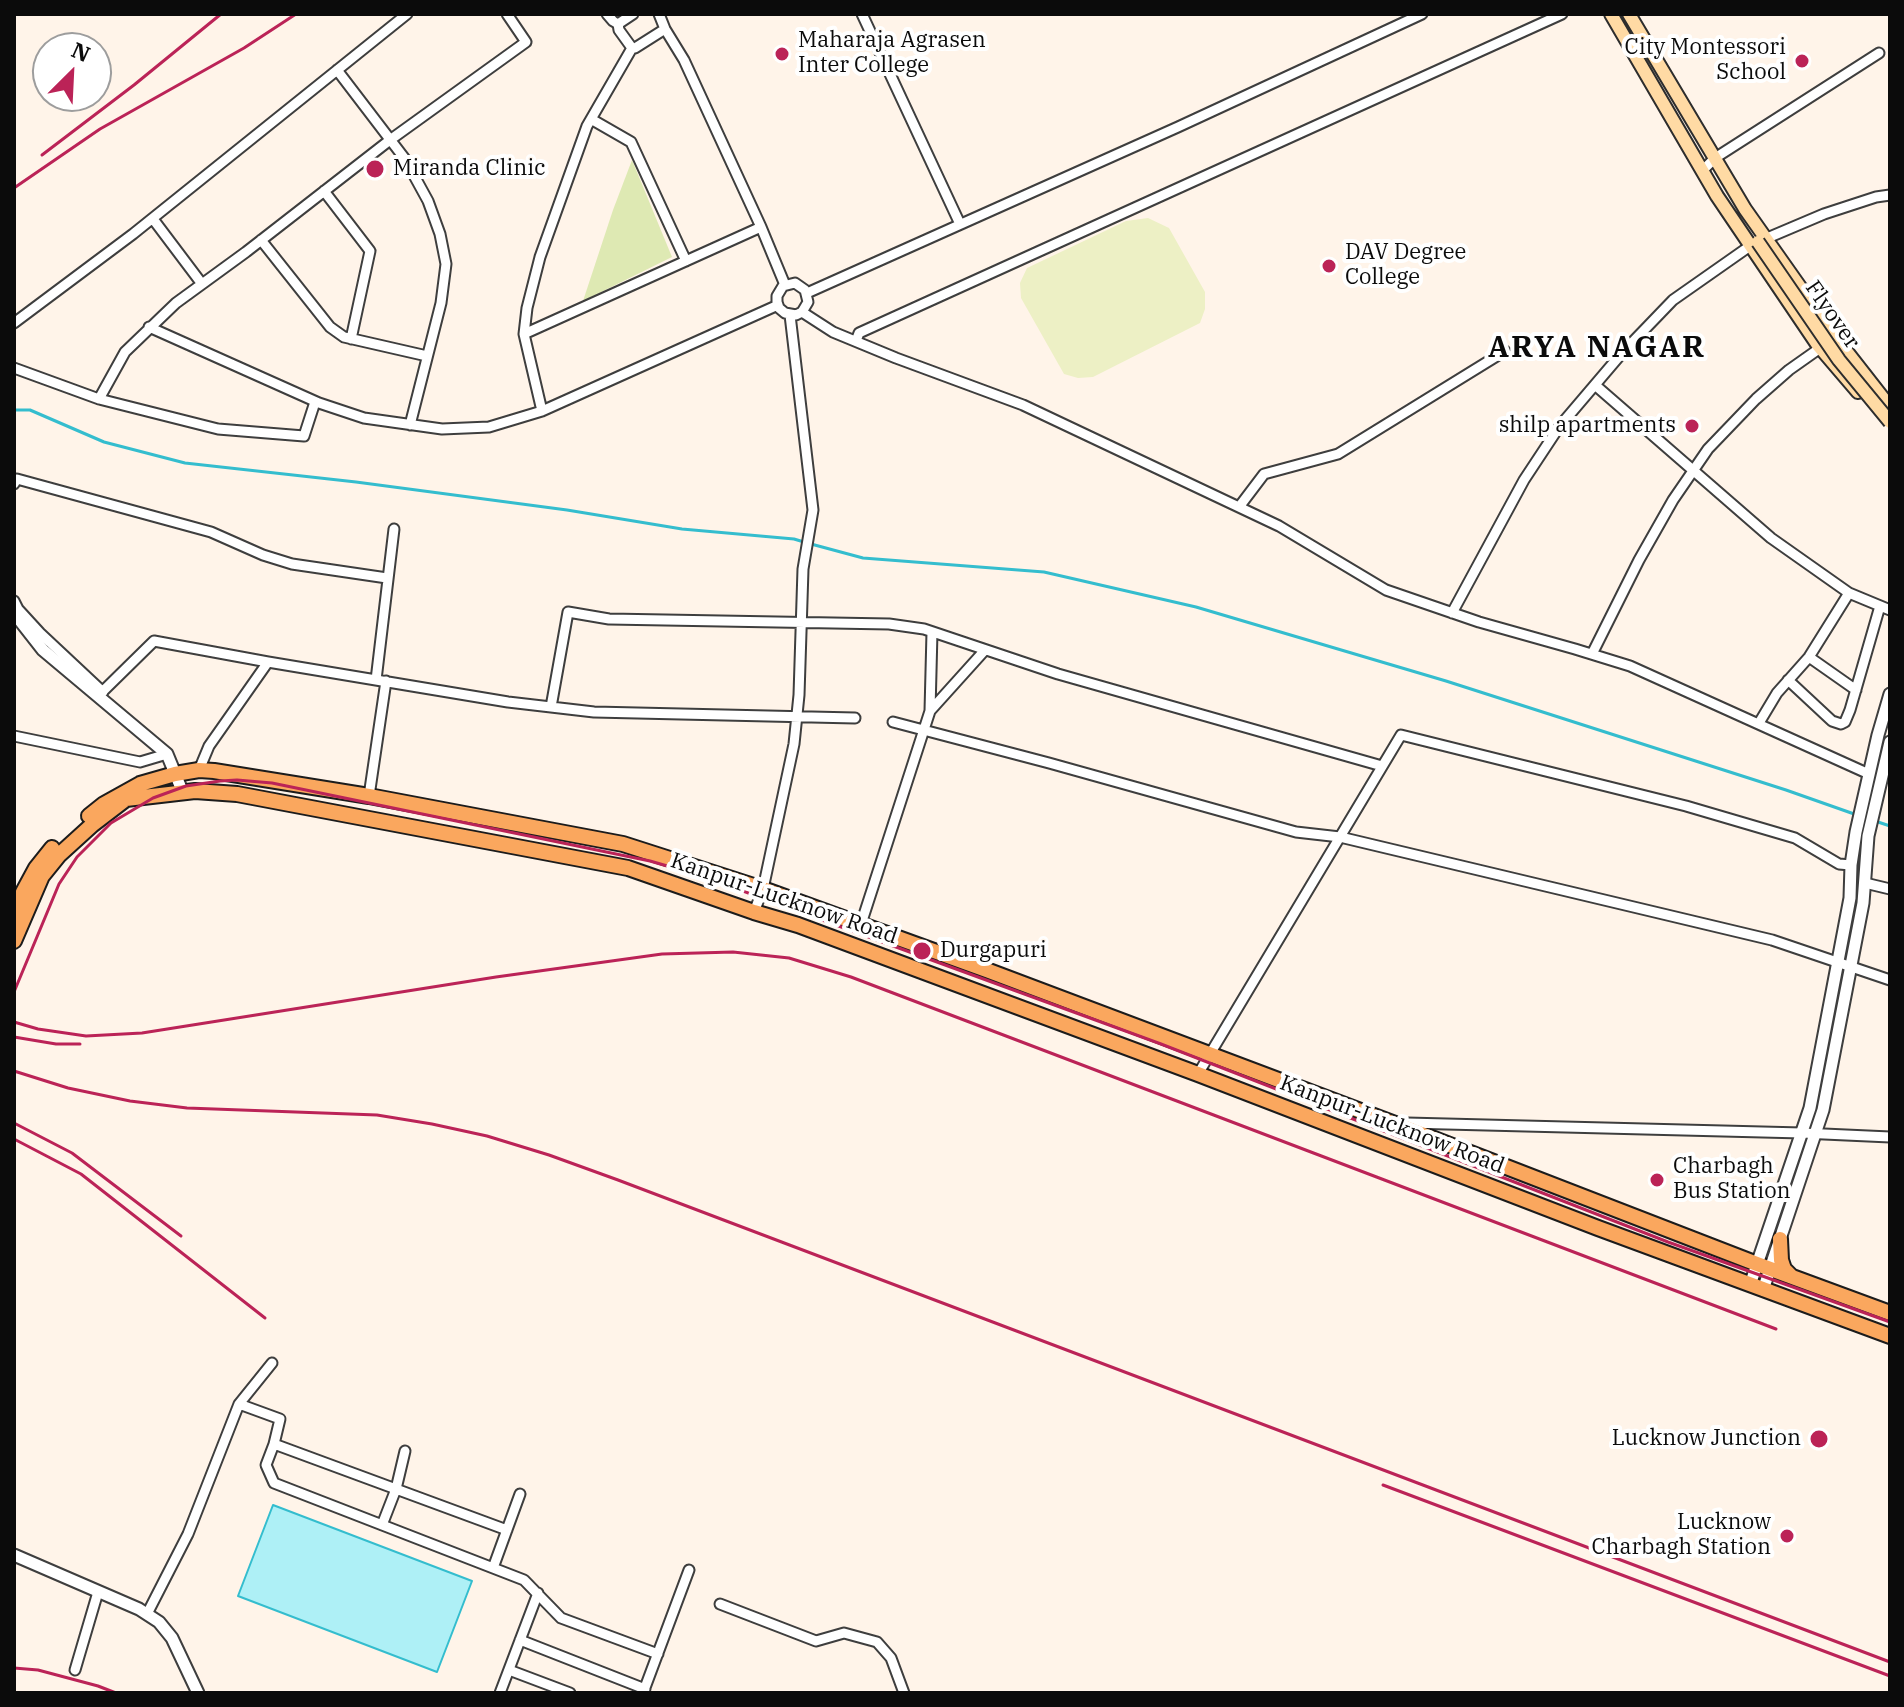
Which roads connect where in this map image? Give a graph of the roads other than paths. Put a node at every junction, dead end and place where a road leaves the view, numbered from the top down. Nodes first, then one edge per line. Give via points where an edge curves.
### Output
1 (407, 14) edge
2 (507, 14) edge
3 (607, 14) edge
4 (633, 14) edge
5 (659, 14) edge
6 (862, 14) edge
7 (1422, 14) edge
8 (1562, 14) edge
9 (1611, 14) edge
10 (1629, 14) edge
11 (618, 24) junction
12 (665, 29) junction
13 (632, 48) junction
14 (1879, 53) dead end
15 (337, 70) junction
16 (591, 119) junction
17 (390, 140) junction
18 (1715, 158) junction
19 (1702, 171) junction
20 (324, 191) junction
21 (1890, 195) edge
22 (1742, 205) junction
23 (1728, 213) junction
24 (153, 219) junction
25 (960, 224) junction
26 (1748, 226) junction
27 (761, 227) junction
28 (261, 240) junction
29 (1758, 242) junction
30 (686, 261) junction
31 (202, 284) junction
32 (785, 285) junction
33 (807, 293) junction
34 (778, 305) junction
35 (802, 312) junction
36 (790, 315) junction
37 (14, 323) edge
38 (149, 327) junction
39 (524, 334) junction
40 (1836, 338) junction
41 (351, 339) junction
42 (856, 341) junction
43 (1821, 348) junction
44 (1505, 351) dead end
45 (427, 356) junction
46 (14, 368) edge
47 (1595, 385) junction
48 (99, 399) junction
49 (315, 402) junction
50 (1890, 407) edge
51 (542, 411) junction
52 (1890, 422) edge
53 (410, 425) junction
54 (1890, 430) edge
55 (1694, 470) junction
56 (14, 484) edge
57 (1239, 507) junction
58 (394, 529) dead end
59 (387, 578) junction
60 (1849, 593) junction
61 (14, 601) edge
62 (1885, 608) edge
63 (14, 613) edge
64 (1452, 613) junction
65 (801, 624) junction
66 (932, 632) junction
67 (985, 650) junction
68 (1592, 654) junction
69 (1809, 657) junction
70 (268, 662) junction
71 (1788, 680) junction
72 (381, 681) junction
73 (1856, 690) junction
74 (101, 694) junction
75 (1890, 694) edge
76 (551, 707) junction
77 (930, 711) junction
78 (797, 718) junction
79 (855, 718) dead end
80 (893, 722) dead end
81 (1759, 723) junction
82 (924, 730) junction
83 (14, 736) edge
84 (1890, 742) edge
85 (167, 754) junction
86 (1382, 766) junction
87 (199, 770) junction
88 (175, 774) junction
89 (1880, 778) edge
90 (183, 793) junction
91 (369, 796) junction
92 (1862, 834) junction
93 (1340, 837) junction
94 (1851, 865) junction
95 (1865, 883) junction
96 (763, 889) junction
97 (1890, 889) edge
98 (754, 912) junction
99 (14, 915) edge
100 (861, 924) junction
101 (14, 941) edge
102 (1838, 962) junction
103 (1851, 966) junction
104 (1890, 980) edge
105 (1210, 1054) junction
106 (1198, 1074) junction
107 (1403, 1127) junction
108 (1802, 1133) junction
109 (1815, 1133) junction
110 (1890, 1137) edge
111 (1500, 1165) junction
112 (1491, 1187) junction
113 (1607, 1206) junction
114 (1598, 1228) junction
115 (1780, 1239) junction
116 (1764, 1266) junction
117 (1792, 1277) junction
118 (1756, 1288) junction
119 (1890, 1313) edge
120 (1890, 1336) edge
121 (272, 1363) dead end
122 (239, 1404) junction
123 (274, 1444) junction
124 (405, 1451) dead end
125 (396, 1489) junction
126 (520, 1494) dead end
127 (382, 1525) junction
128 (507, 1530) junction
129 (14, 1555) edge
130 (493, 1568) junction
131 (689, 1570) dead end
132 (98, 1592) junction
133 (538, 1593) junction
134 (720, 1604) dead end
135 (147, 1614) junction
136 (520, 1640) junction
137 (658, 1654) junction
138 (75, 1670) dead end
139 (509, 1670) junction
140 (644, 1691) edge
141 (198, 1693) edge
142 (500, 1693) edge
143 (570, 1693) edge
144 (904, 1693) edge

1 - 15 street
2 - 17 street via 526,42
3 - 11 street
4 - 11 street
5 - 12 street
6 - 25 street
7 - 25 street
8 - 42 street via 859,333
9 - 19 main road
10 - 18 main road
11 - 13 street
12 - 13 street
12 - 27 street
13 - 16 street
14 - 18 street
15 - 17 street
15 - 24 street
16 - 30 street via 631,142
16 - 39 street via 540,257
17 - 20 street
17 - 45 street via 428,201 446,264
18 - 19 street
18 - 22 main road
19 - 23 main road
20 - 28 street
20 - 41 street via 370,251
21 - 29 street via 1824,214
22 - 26 main road, Flyover
22 - 29 main road
23 - 26 main road, Flyover
23 - 29 main road
24 - 31 street
24 - 37 street
25 - 33 street
26 - 29 main road, Flyover
27 - 30 street
27 - 32 street
28 - 31 street
28 - 41 street via 330,327
29 - 40 main road
29 - 43 main road
29 - 47 street via 1673,300
29 - 52 main road, Flyover, bridge via 1839,360
30 - 39 street
31 - 38 street
32 - 33 street via 795,283
32 - 34 street via 779,290
33 - 35 street
34 - 36 street
34 - 51 street
35 - 36 street
35 - 42 street
36 - 65 street via 813,510
38 - 48 street via 125,352
38 - 49 street
39 - 51 street
40 - 43 street
40 - 50 main road
41 - 45 street
42 - 57 street via 1023,405
43 - 54 main road
43 - 55 street via 1756,399
44 - 57 street via 1338,454 1264,474
45 - 53 street
46 - 48 street
47 - 55 street
47 - 64 street via 1524,480
48 - 49 street via 218,429 304,436
49 - 53 street via 364,418
51 - 53 street via 489,427
55 - 60 street via 1771,538
55 - 68 street via 1639,560
56 - 59 street via 17,479 211,532 292,564
57 - 64 street via 1386,590
58 - 59 street
59 - 72 street
60 - 62 street
60 - 69 street
61 - 74 street
62 - 73 street
63 - 74 street via 43,650
64 - 68 street
65 - 66 street via 889,624
65 - 76 street via 609,619 568,612
65 - 78 street
66 - 67 street
66 - 77 street
67 - 77 street
67 - 86 street
68 - 81 street
69 - 71 street
69 - 73 street
70 - 72 street
70 - 74 street via 154,641
70 - 87 street via 209,746
71 - 73 street via 1841,724
71 - 81 street
72 - 76 street
72 - 91 street
74 - 85 street
75 - 89 street
76 - 78 street
77 - 82 street
78 - 79 street
78 - 96 street
80 - 82 street
81 - 89 street
82 - 93 street via 1296,832
82 - 100 street
83 - 85 street via 140,762
84 - 89 street
85 - 88 street
86 - 93 street
86 - 94 street via 1401,735 1686,806 1795,838 1839,864
87 - 88 main road, Kanpur-Lucknow Road
87 - 91 main road, Kanpur-Lucknow Road
88 - 90 street
88 - 99 main road, Kanpur-Lucknow Road via 130,788 79,824 36,868
89 - 92 street
89 - 92 street via 1863,795
90 - 98 main road, Kanpur-Lucknow Road via 237,794 628,868
90 - 101 main road, Kanpur-Lucknow Road via 126,799 92,825 42,876
91 - 96 main road, Kanpur-Lucknow Road via 623,844
92 - 94 street
92 - 95 street
93 - 102 street via 1772,940
93 - 105 street
94 - 102 street
95 - 97 street
95 - 103 street
96 - 98 street
96 - 100 main road, Kanpur-Lucknow Road
98 - 106 main road, Kanpur-Lucknow Road
100 - 105 main road, Kanpur-Lucknow Road
102 - 103 street
102 - 108 street
103 - 104 street
103 - 109 street
105 - 106 street
105 - 107 main road, Kanpur-Lucknow Road
106 - 112 main road, Kanpur-Lucknow Road
107 - 108 street via 1407,1123
107 - 111 main road, Kanpur-Lucknow Road
108 - 109 street
108 - 116 street
109 - 110 street
109 - 115 street
111 - 112 main road
111 - 113 main road, Kanpur-Lucknow Road
112 - 114 main road, Kanpur-Lucknow Road
113 - 114 main road
113 - 116 main road, Kanpur-Lucknow Road
114 - 118 main road, Kanpur-Lucknow Road
115 - 116 street
115 - 117 main road via 1781,1260
116 - 117 main road, Kanpur-Lucknow Road
116 - 118 street
117 - 119 main road, Kanpur-Lucknow Road
118 - 120 main road, Kanpur-Lucknow Road
121 - 122 street
122 - 123 street via 280,1419
122 - 135 street via 188,1534
123 - 125 street
123 - 127 street via 266,1465 274,1483
124 - 125 street
125 - 127 street
125 - 128 street
126 - 128 street
127 - 130 street
128 - 130 street
129 - 132 street
130 - 133 street via 524,1580
131 - 137 street
132 - 135 street
132 - 138 street
133 - 136 street
133 - 137 street via 561,1618
134 - 144 street via 816,1641 844,1633 877,1642 891,1658
135 - 141 street via 172,1638
136 - 139 street
136 - 140 street
137 - 140 street
139 - 142 street
139 - 143 street

